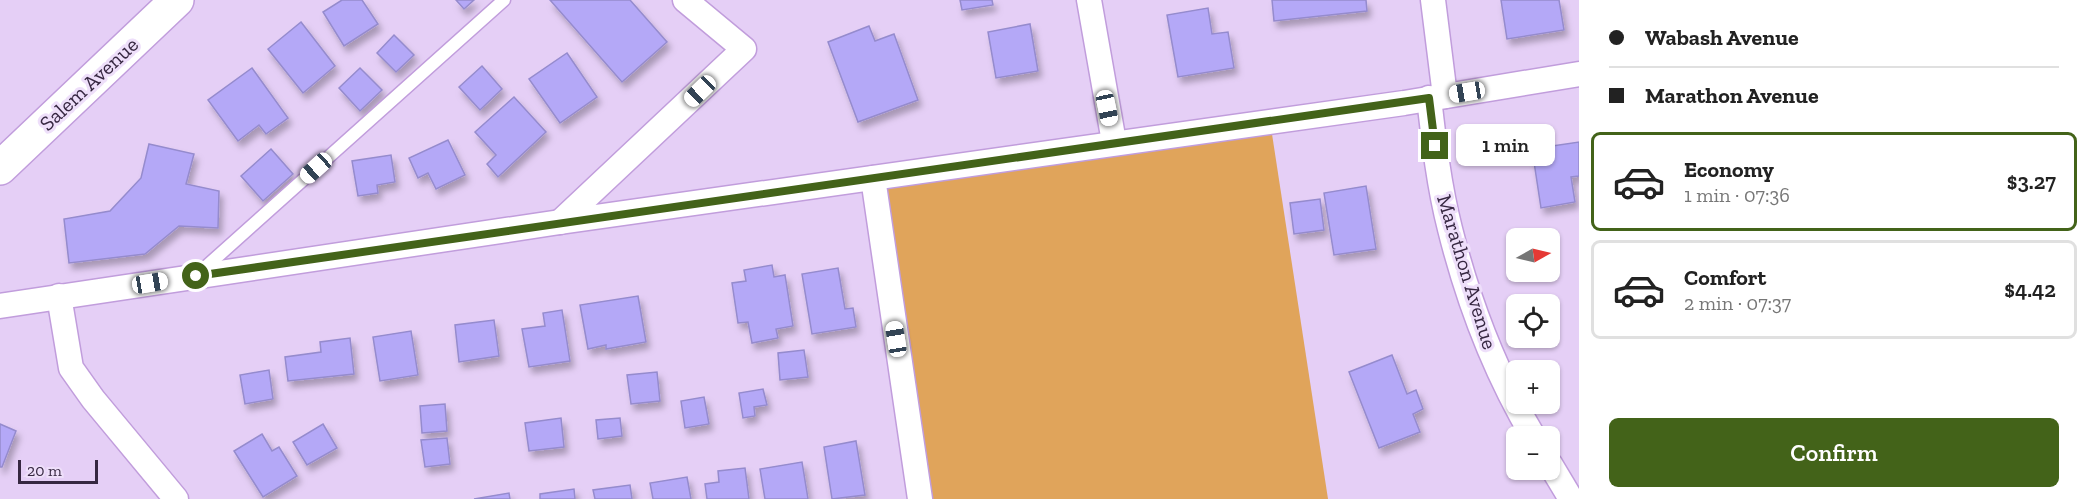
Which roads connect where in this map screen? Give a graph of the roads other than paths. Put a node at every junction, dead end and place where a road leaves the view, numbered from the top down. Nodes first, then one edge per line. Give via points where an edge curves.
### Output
1 (177, 0) edge
2 (504, 0) edge
3 (685, 0) edge
4 (1089, 0) edge
5 (1433, 0) edge
6 (1579, 74) edge
7 (1437, 97) junction
8 (1114, 142) junction
9 (0, 168) edge
10 (873, 178) junction
11 (560, 222) junction
12 (196, 276) junction
13 (59, 296) junction
14 (0, 306) edge
15 (1528, 426) edge
16 (1560, 480) edge
17 (176, 499) edge
18 (920, 499) edge
19 (1571, 499) edge

1 - 9 main road, Salem Avenue
2 - 12 lane
3 - 11 street via 744,49
4 - 8 street
5 - 7 street, Marathon Avenue
6 - 7 street
7 - 8 street
7 - 15 street, Marathon Avenue via 1438,169 1472,306
8 - 10 street
10 - 11 street
10 - 18 street
11 - 12 street
12 - 13 street
13 - 14 street
13 - 17 street via 71,368
16 - 19 street

